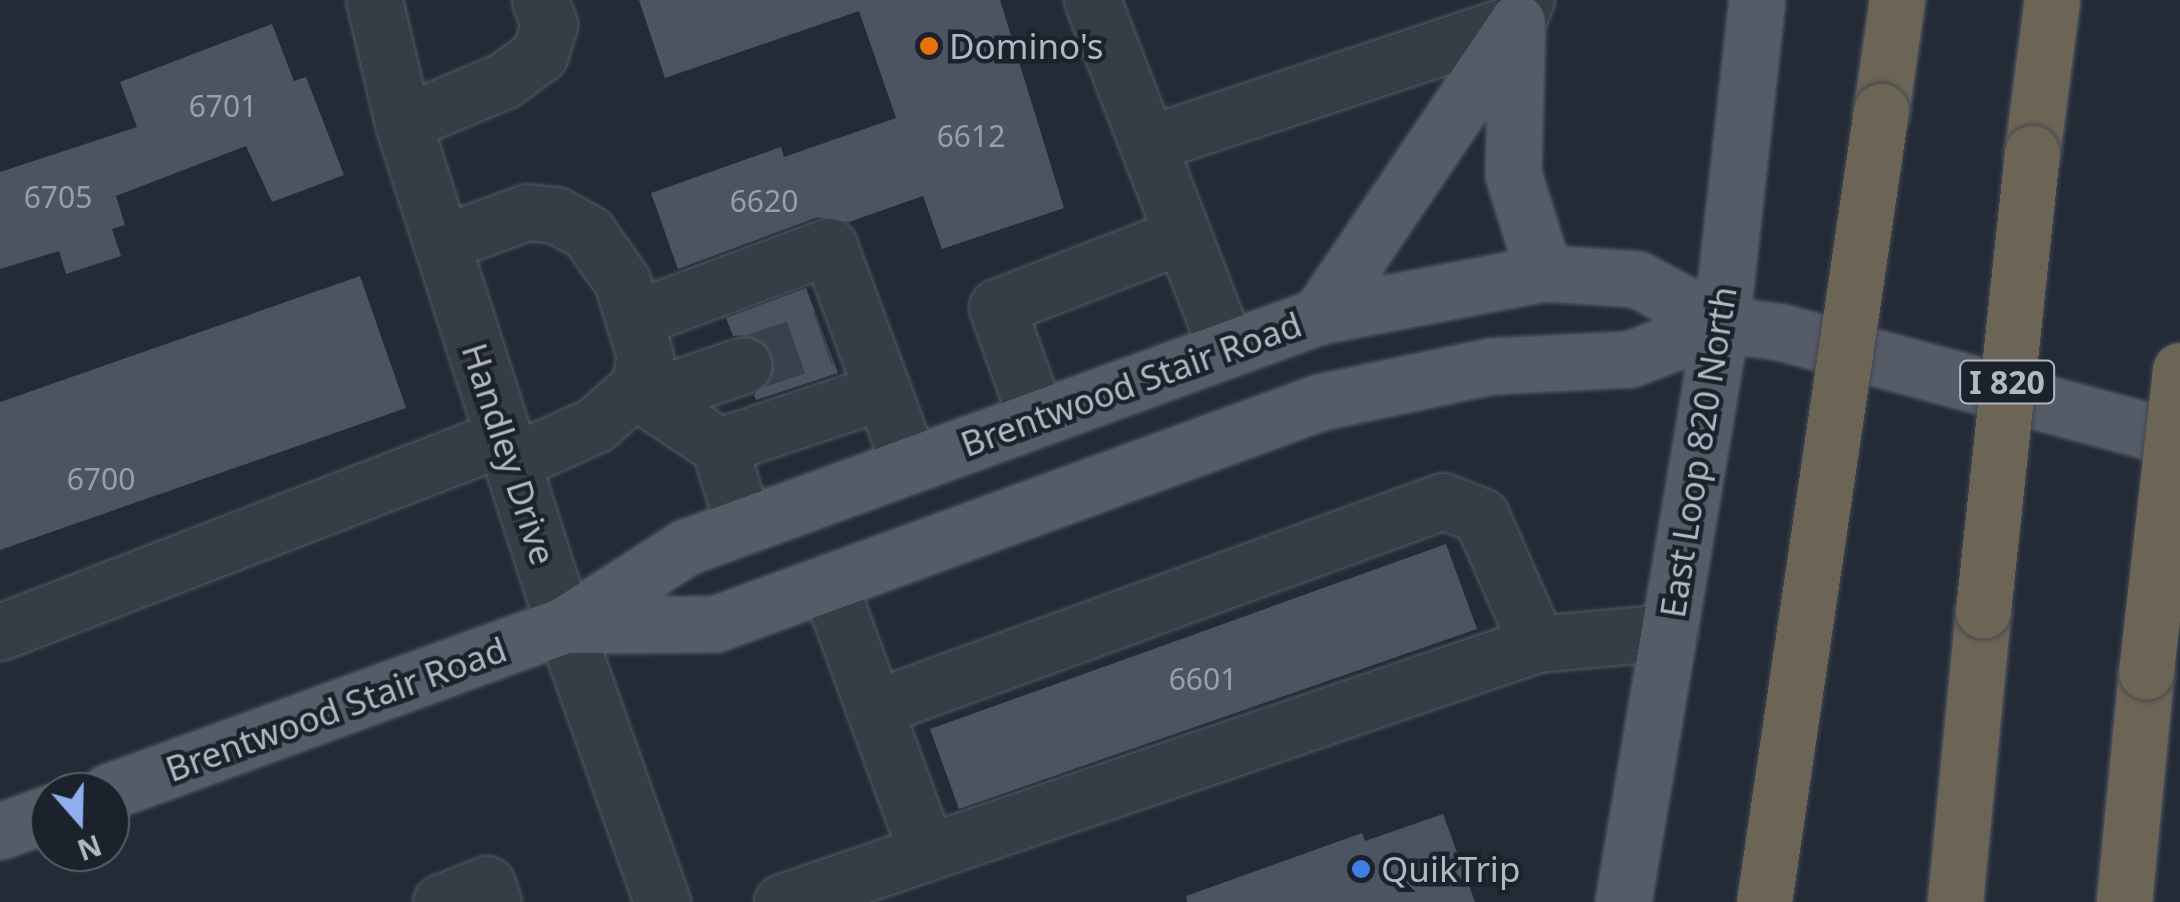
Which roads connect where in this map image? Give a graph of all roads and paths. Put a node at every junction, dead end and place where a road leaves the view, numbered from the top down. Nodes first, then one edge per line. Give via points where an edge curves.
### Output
1 (374, 0) edge
2 (540, 0) edge
3 (1092, 0) edge
4 (1757, 0) edge
5 (1897, 0) edge
6 (2052, 0) edge
7 (1522, 11) edge
8 (403, 123) junction
9 (1148, 144) junction
10 (1183, 235) junction
11 (442, 243) junction
12 (1544, 273) junction
13 (1318, 316) junction
14 (634, 318) junction
15 (1721, 324) junction
16 (1227, 349) junction
17 (744, 365) tunnel mouth
18 (2180, 370) edge
19 (883, 391) junction
20 (643, 392) junction
21 (1037, 418) junction
22 (2180, 440) edge
23 (719, 446) junction
24 (508, 450) junction
25 (910, 465) junction
26 (744, 526) junction
27 (828, 582) junction
28 (564, 625) junction
29 (0, 632) edge
30 (1670, 632) junction
31 (1537, 644) junction
32 (874, 708) junction
33 (130, 784) edge
34 (30, 821) edge
35 (0, 832) edge
36 (927, 852) junction
37 (860, 890) edge
38 (441, 902) edge
39 (493, 902) edge
40 (662, 902) edge
41 (782, 902) edge
42 (1623, 902) edge
43 (1764, 902) edge
44 (1955, 902) edge
45 (2124, 902) edge

1 - 8 street, Handley Drive
2 - 8 street via 549,24 540,54 504,80
3 - 9 street
4 - 15 main road, East Loop 820 North
5 - 43 highway, bridge
6 - 44 highway, I 820, bridge
7 - 9 street
7 - 12 main road via 1514,174
7 - 13 main road
8 - 11 street, Handley Drive
9 - 10 street
10 - 16 street
10 - 21 street via 997,308
11 - 14 street via 527,212 556,215 588,233 622,281
11 - 24 street, Handley Drive
12 - 13 main road, Brentwood Stair Road
12 - 15 main road, Brentwood Stair Road via 1637,278
13 - 16 main road, Brentwood Stair Road
14 - 19 street via 829,246 841,332
14 - 20 street via 645,356
15 - 22 main road, Brentwood Stair Road via 1781,332
15 - 27 main road, Brentwood Stair Road via 1630,358 1491,366 1320,402
15 - 30 main road, East Loop 820 North
16 - 21 main road, Brentwood Stair Road
17 - 20 street
18 - 45 highway, bridge
19 - 23 street
19 - 25 street
20 - 23 street
20 - 24 street via 596,424
21 - 25 main road, Brentwood Stair Road
23 - 26 street
24 - 28 street, Handley Drive
24 - 29 street
25 - 26 main road, Brentwood Stair Road
26 - 28 main road, Brentwood Stair Road via 686,547
27 - 28 main road, Brentwood Stair Road via 715,624
27 - 32 street
28 - 33 main road, Brentwood Stair Road
28 - 40 street, Handley Drive
30 - 31 street
30 - 42 main road, East Loop 820 North
31 - 32 street via 1481,516 1442,501
31 - 36 street
32 - 36 street
34 - 35 main road
36 - 37 street
37 - 41 street
38 - 39 street via 487,884

